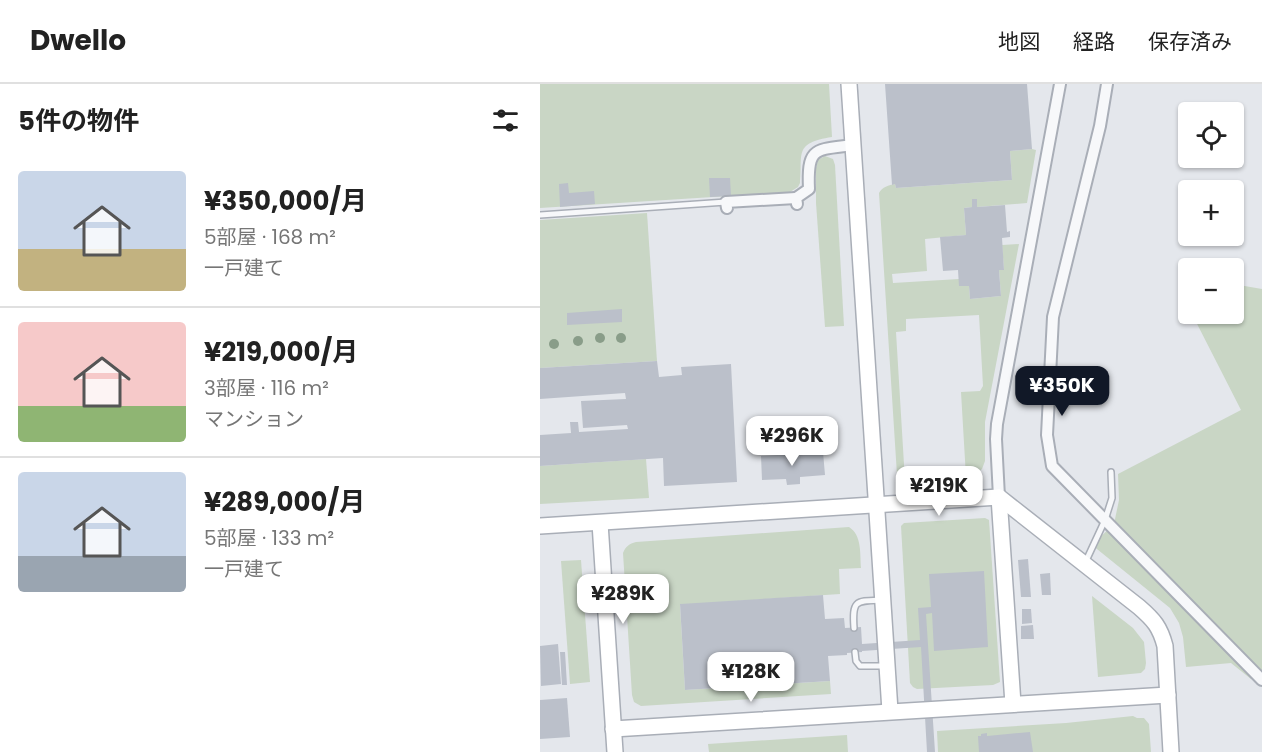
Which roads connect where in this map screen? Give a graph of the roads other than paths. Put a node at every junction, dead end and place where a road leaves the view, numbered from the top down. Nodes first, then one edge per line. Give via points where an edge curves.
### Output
1 (849, 84) edge
2 (1060, 84) edge
3 (1107, 84) edge
4 (854, 145) junction
5 (727, 205) joint
6 (540, 215) edge
7 (1111, 472) dead end
8 (999, 497) junction
9 (877, 504) junction
10 (1105, 520) junction
11 (600, 523) junction
12 (540, 526) edge
13 (1085, 564) junction
14 (884, 600) junction
15 (854, 628) dead end
16 (855, 652) dead end
17 (888, 666) junction
18 (1262, 680) edge
19 (1168, 694) junction
20 (1013, 704) junction
21 (890, 711) junction
22 (613, 729) junction
23 (615, 752) edge
24 (1171, 752) edge

1 - 4 street
2 - 8 street via 997,424
3 - 10 street via 1053,317 1047,435 1052,466
4 - 5 street via 817,152 808,168 809,189 797,201
4 - 9 street
5 - 6 lane
7 - 10 lane via 1112,498
8 - 9 street
8 - 13 street
8 - 20 street
9 - 11 street
9 - 14 street
10 - 13 lane
10 - 18 street
11 - 12 street
11 - 22 street
13 - 19 street via 1145,612 1161,632
14 - 15 lane via 860,601 854,606
14 - 17 street
16 - 17 lane via 860,666
17 - 21 street
19 - 20 street
19 - 24 street
20 - 21 street
21 - 22 street
22 - 23 street

